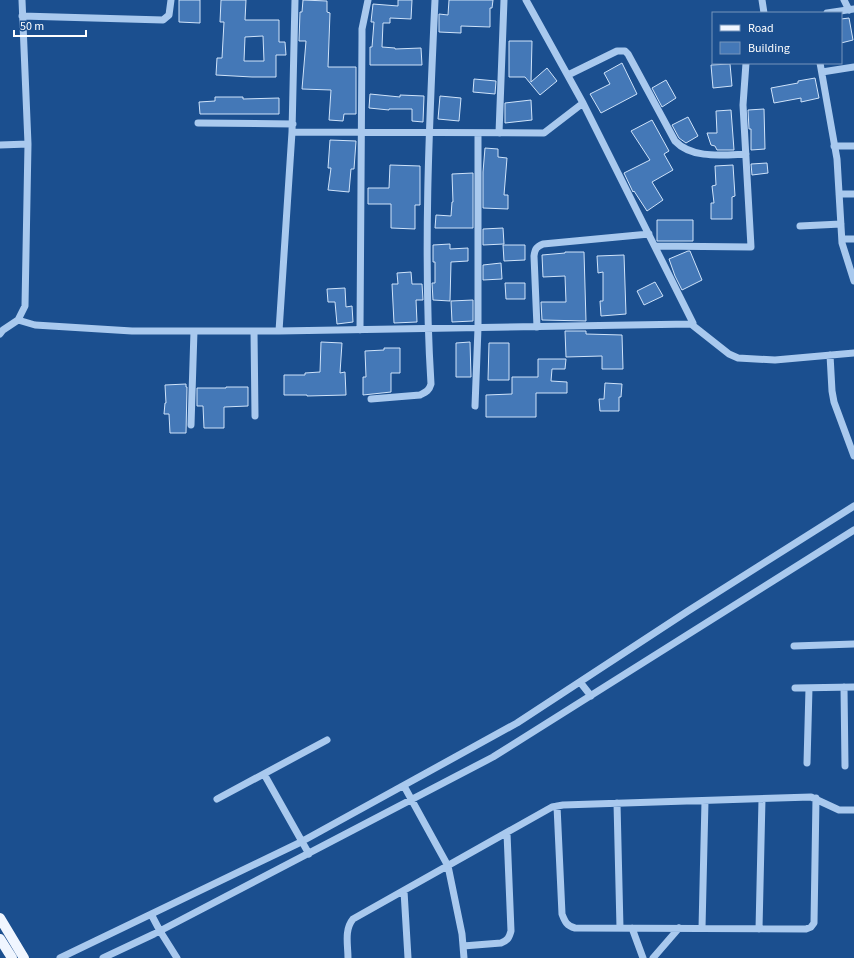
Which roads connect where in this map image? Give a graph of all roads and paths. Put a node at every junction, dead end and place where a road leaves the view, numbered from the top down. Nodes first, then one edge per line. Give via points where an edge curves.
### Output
1 (22, 0) edge
2 (171, 0) edge
3 (295, 0) edge
4 (368, 0) edge
5 (435, 0) edge
6 (504, 0) edge
7 (526, 0) edge
8 (762, 0) edge
9 (844, 0) edge
10 (851, 10) edge
11 (764, 12) edge
12 (835, 12) edge
13 (22, 16) junction
14 (746, 64) edge
15 (820, 64) edge
16 (854, 67) edge
17 (822, 72) junction
18 (568, 75) junction
19 (583, 103) junction
20 (198, 123) dead end
21 (292, 128) junction
22 (362, 133) junction
23 (429, 133) junction
24 (478, 133) junction
25 (499, 133) junction
26 (28, 144) junction
27 (0, 145) edge
28 (834, 146) junction
29 (854, 146) edge
30 (746, 154) junction
31 (839, 194) junction
32 (854, 194) edge
33 (841, 224) junction
34 (800, 226) dead end
35 (649, 234) junction
36 (854, 238) edge
37 (842, 239) junction
38 (655, 246) junction
39 (854, 281) edge
40 (18, 320) junction
41 (691, 324) junction
42 (536, 327) junction
43 (428, 328) junction
44 (478, 328) junction
45 (360, 330) junction
46 (194, 331) junction
47 (254, 331) junction
48 (279, 331) junction
49 (0, 334) edge
50 (854, 353) edge
51 (830, 355) junction
52 (371, 399) dead end
53 (475, 406) dead end
54 (255, 416) dead end
55 (191, 425) dead end
56 (854, 456) edge
57 (854, 506) edge
58 (854, 530) edge
59 (854, 644) edge
60 (794, 646) dead end
61 (580, 682) junction
62 (854, 687) edge
63 (795, 688) dead end
64 (809, 688) junction
65 (844, 688) junction
66 (590, 696) junction
67 (327, 740) dead end
68 (807, 763) dead end
69 (845, 766) dead end
70 (264, 774) junction
71 (404, 786) junction
72 (816, 798) junction
73 (216, 799) dead end
74 (762, 799) junction
75 (412, 800) junction
76 (705, 800) junction
77 (617, 803) junction
78 (558, 806) junction
79 (854, 810) edge
80 (507, 833) junction
81 (302, 841) junction
82 (309, 854) junction
83 (448, 866) junction
84 (404, 891) junction
85 (151, 914) junction
86 (0, 918) edge
87 (620, 928) junction
88 (632, 928) junction
89 (679, 928) junction
90 (702, 928) junction
91 (759, 929) junction
92 (160, 931) junction
93 (0, 939) edge
94 (463, 946) junction
95 (12, 958) edge
96 (24, 958) edge
97 (60, 958) edge
98 (103, 958) edge
99 (177, 958) edge
100 (348, 958) edge
101 (408, 958) edge
102 (464, 958) edge
103 (643, 958) edge
104 (653, 958) edge

1 - 13 street
2 - 13 street via 169,15 163,20
3 - 21 street
4 - 22 street via 362,28
5 - 23 street
6 - 25 street
7 - 18 street
8 - 11 street
9 - 10 street
10 - 12 street
13 - 26 street
14 - 30 street via 743,105
15 - 17 street
16 - 17 street
17 - 28 street
18 - 19 street
18 - 30 street via 617,51 624,51 680,146 707,155
19 - 25 street via 544,133
19 - 35 street
20 - 21 street
21 - 22 street
21 - 48 street
22 - 23 street
22 - 45 street
23 - 24 street
23 - 43 street
24 - 25 street
24 - 44 street
26 - 27 street
26 - 40 street via 25,306
28 - 29 street
28 - 31 street
30 - 38 street via 751,247
31 - 32 street
31 - 33 street
33 - 34 street
33 - 37 street
35 - 38 street
35 - 42 street via 537,246 534,250
36 - 37 street
37 - 39 street
38 - 41 street via 693,323
40 - 46 street via 35,325 132,331
40 - 49 street
41 - 42 street
41 - 51 street via 733,357 771,361
42 - 44 street
43 - 44 street
43 - 45 street
43 - 52 street via 430,389 420,395
44 - 53 street
45 - 48 street
46 - 47 street
46 - 55 street
47 - 48 street
47 - 54 street
50 - 51 street
51 - 56 street via 833,396
57 - 61 street
58 - 66 street
59 - 60 street
61 - 66 street
61 - 71 street via 517,724
62 - 65 street
63 - 64 street
64 - 65 street
64 - 68 street
65 - 69 street
66 - 75 street via 493,757
67 - 70 street
70 - 73 street
70 - 81 street
71 - 75 street
71 - 81 street
72 - 74 street
72 - 79 street via 839,810
72 - 91 street via 814,923 806,929
74 - 76 street
74 - 91 street
75 - 82 street
75 - 83 street
76 - 77 street
76 - 90 street
77 - 78 street
77 - 87 street
78 - 80 street
78 - 87 street via 562,914 565,922 575,928
80 - 83 street
80 - 94 street via 510,937 501,943
81 - 82 street
81 - 85 street
82 - 92 street
83 - 84 street
83 - 94 street
84 - 100 street via 353,919 347,935
84 - 101 street
85 - 92 street
85 - 97 street
86 - 96 main road
87 - 88 street
88 - 89 street
88 - 103 street
89 - 90 street
89 - 104 street
90 - 91 street
92 - 98 street
92 - 99 street
93 - 95 main road
94 - 102 street

